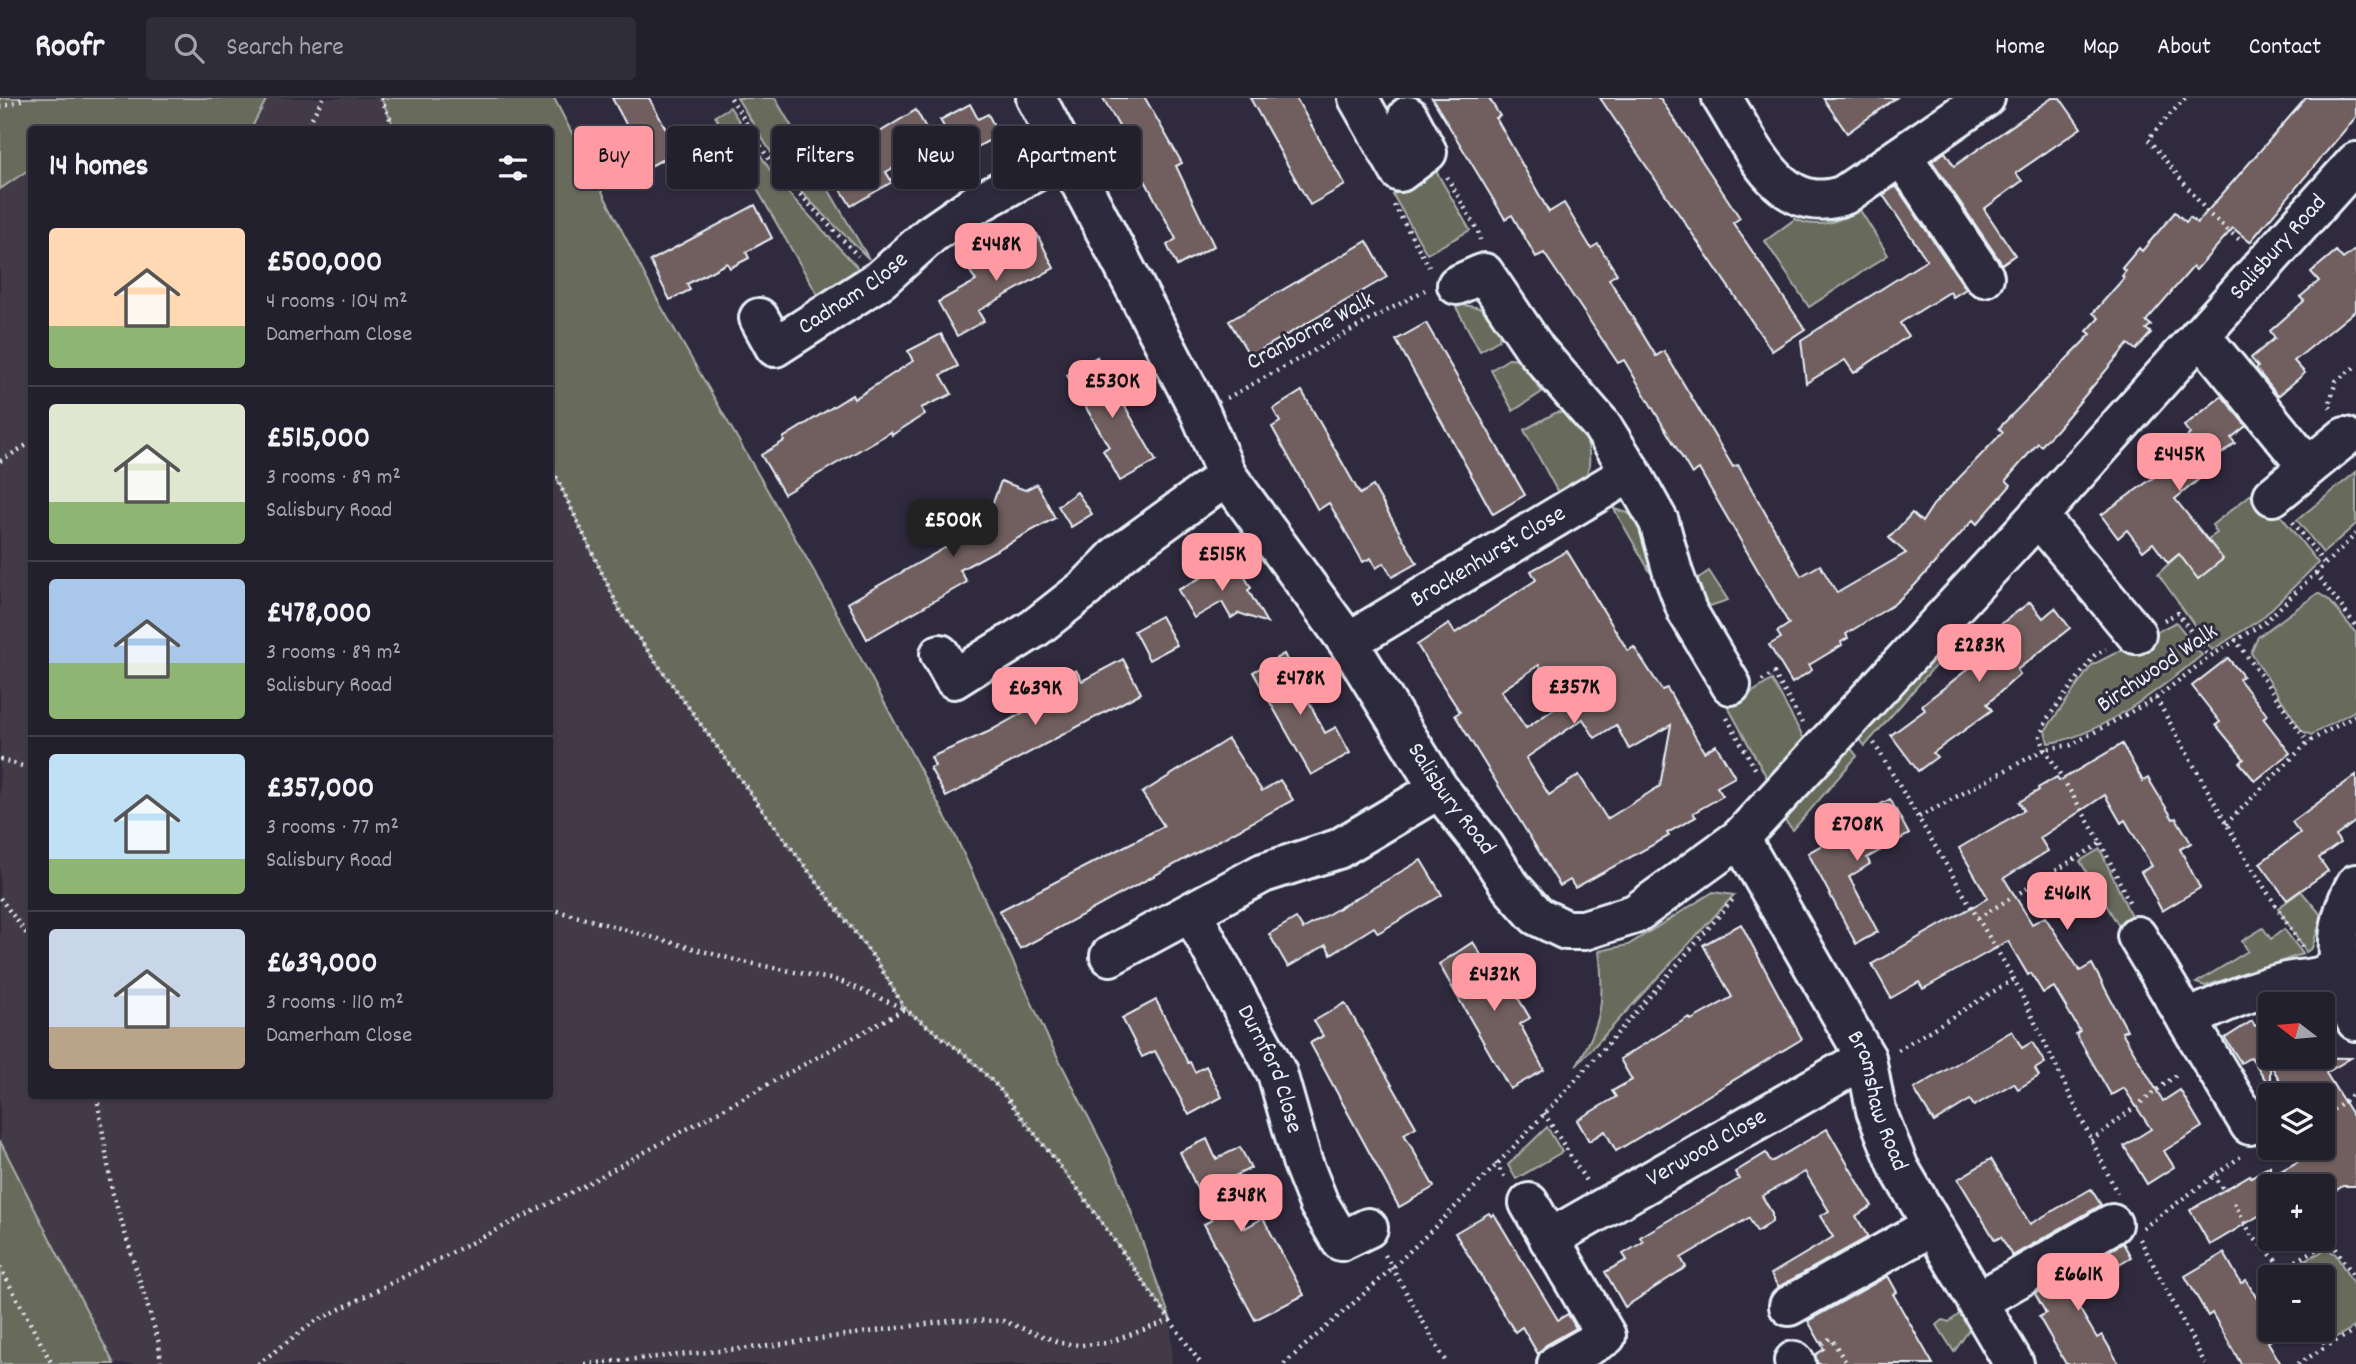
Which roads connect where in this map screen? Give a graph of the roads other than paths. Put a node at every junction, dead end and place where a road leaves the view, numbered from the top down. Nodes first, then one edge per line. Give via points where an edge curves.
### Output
1 (1036, 98) edge
2 (1358, 98) edge
3 (1722, 98) edge
4 (1977, 100) edge
5 (1408, 116) dead end
6 (1051, 126) edge
7 (1902, 156) junction
8 (2356, 162) edge
9 (1004, 189) edge
10 (1084, 189) edge
11 (1984, 277) dead end
12 (1450, 280) road end
13 (759, 318) dead end
14 (2202, 336) junction
15 (2345, 437) dead end
16 (2308, 467) junction
17 (1631, 472) junction
18 (1227, 476) junction
19 (2273, 496) road end
20 (2038, 516) junction
21 (2136, 634) road end
22 (1348, 642) junction
23 (940, 654) dead end
24 (1738, 695) road end
25 (1439, 789) junction
26 (1749, 854) junction
27 (2356, 884) edge
28 (1192, 913) junction
29 (2137, 936) road end
30 (1110, 956) dead end
31 (2330, 972) junction
32 (2187, 1020) junction
33 (2356, 1021) edge
34 (1866, 1058) junction
35 (2248, 1140) road end
36 (1529, 1203) dead end
37 (2116, 1211) road end
38 (1932, 1226) junction
39 (1368, 1228) road end
40 (1558, 1253) junction
41 (1978, 1302) junction
42 (1789, 1306) dead end
43 (1557, 1364) edge
44 (2014, 1364) edge

1 - 6 street, Salisbury Road
2 - 5 street via 1400,172 1427,152
3 - 7 street via 1768,171 1782,186 1811,202 1844,195
4 - 7 street
7 - 11 street
8 - 14 street, Salisbury Road
9 - 13 street, Cadnam Close via 930,235 881,279 775,347
10 - 18 street, Salisbury Road via 1200,412
12 - 17 street via 1536,350 1602,426
14 - 16 street
14 - 20 street, Salisbury Road
15 - 16 street
16 - 19 street
17 - 22 street, Brockenhurst Close
17 - 24 street via 1659,522 1688,611
18 - 22 street, Salisbury Road
18 - 23 street via 1118,555 1086,588 1035,628 988,659 954,679
20 - 21 street
20 - 26 street, Salisbury Road via 1775,803
22 - 25 street, Salisbury Road
25 - 26 street, Salisbury Road via 1523,902 1550,925 1566,930 1584,930 1634,914
25 - 28 street via 1338,849 1263,873
26 - 34 street, Bramshaw Road
27 - 31 street
28 - 30 street
28 - 39 street, Durnford Close via 1277,1073 1319,1204 1341,1241
29 - 32 street
31 - 32 street via 2224,1002
31 - 33 street via 2340,981
32 - 35 street
34 - 38 street, Bramshaw Road via 1876,1110 1899,1168
34 - 40 street, Verwood Close via 1603,1209
36 - 40 street
37 - 41 street
38 - 41 street, Bramshaw Road
38 - 42 street
40 - 43 street via 1606,1336
41 - 44 street, Bramshaw Road

